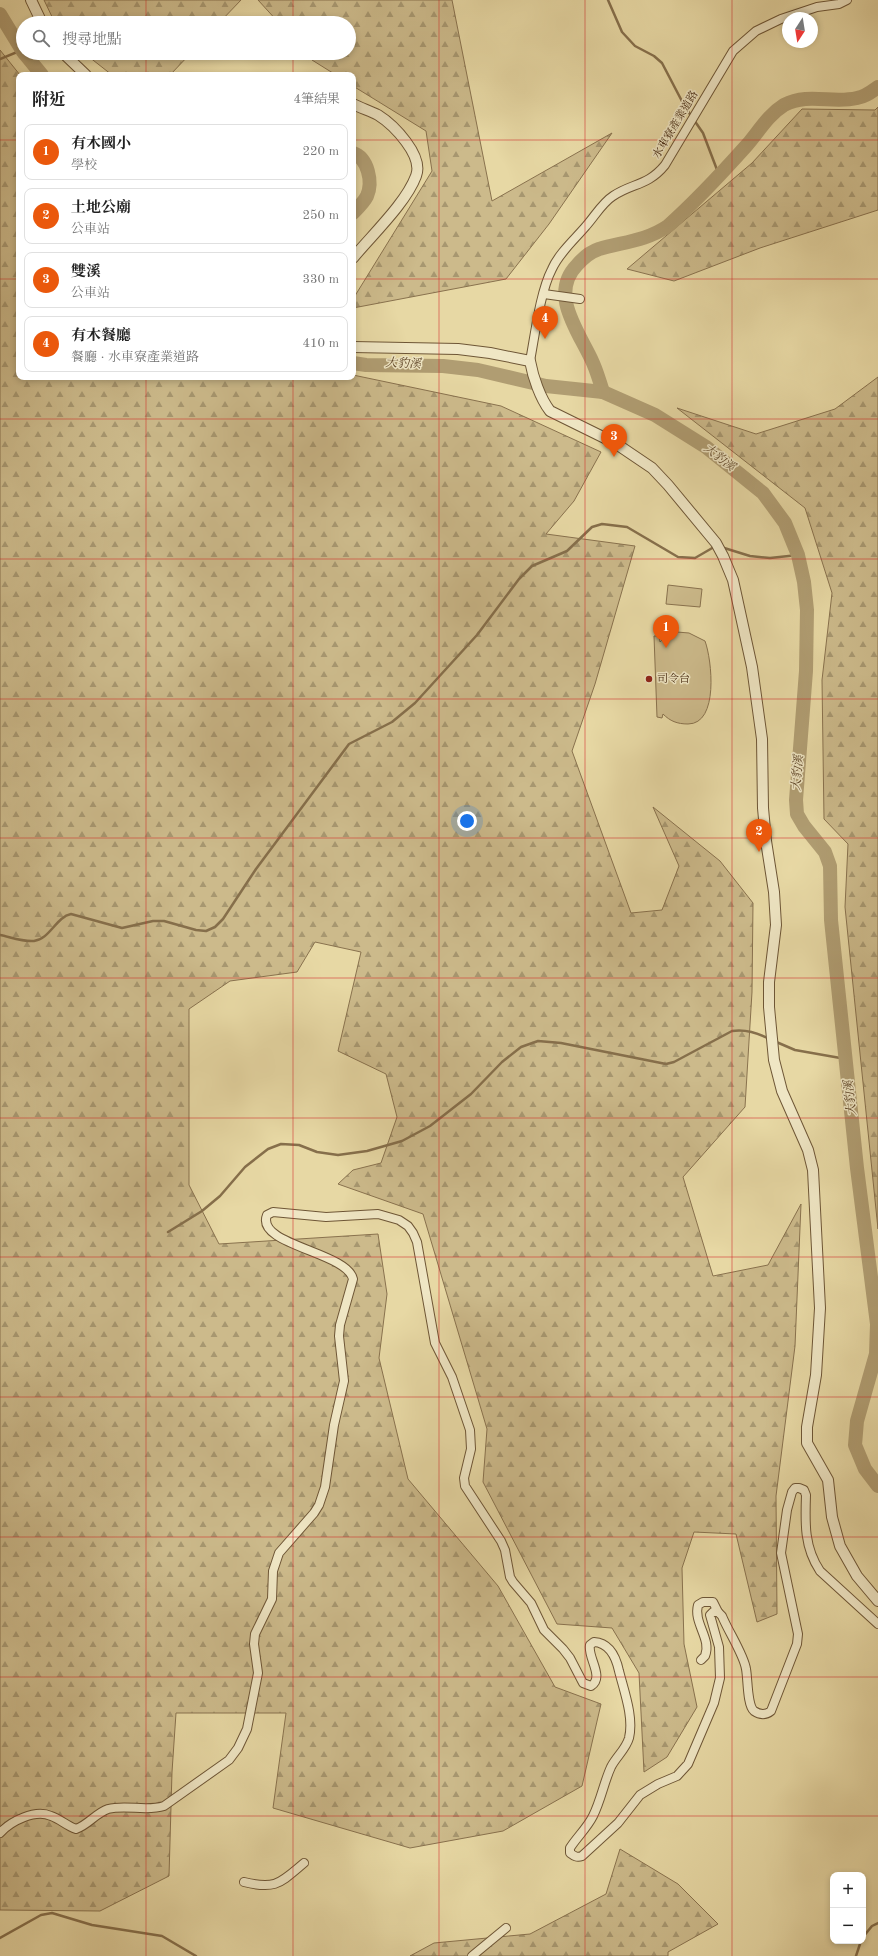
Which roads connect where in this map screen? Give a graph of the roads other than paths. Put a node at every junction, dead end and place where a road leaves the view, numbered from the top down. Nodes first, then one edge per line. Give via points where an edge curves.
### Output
1 (31, 0) edge
2 (847, 0) edge
3 (39, 16) edge
4 (70, 60) edge
5 (83, 72) edge
6 (356, 105) edge
7 (356, 254) edge
8 (547, 294) junction
9 (580, 298) dead end
10 (356, 347) edge
11 (531, 366) junction
12 (878, 1601) edge
13 (718, 1612) junction
14 (878, 1624) edge
15 (701, 1660) dead end
16 (0, 1833) edge
17 (304, 1863) dead end
18 (244, 1882) dead end
19 (506, 1928) dead end
20 (472, 1956) edge

1 - 3 street
2 - 8 street, 水車寮產業道路 via 781,19 756,31 733,51 665,166 650,180 619,193 608,201 556,262 549,277
4 - 5 street
6 - 7 street via 379,115 411,148 418,162 417,175 404,197
8 - 9 street
8 - 11 street, 水車寮產業道路
10 - 11 street via 458,349 490,353
11 - 12 street via 545,405 556,415 615,443 660,476 716,543 739,601 762,739 766,841 774,892 776,925 769,982 774,1060 782,1091 808,1150 813,1170 820,1308 816,1375 807,1443 828,1480 832,1517 840,1546 857,1576
13 - 14 street via 743,1659 751,1706 754,1711 768,1714 774,1705 798,1639 797,1621 781,1553 792,1492 799,1488 804,1490 806,1495 805,1530 809,1550 820,1571
13 - 15 street via 713,1602 698,1605 697,1616 706,1646 705,1656
13 - 16 street via 710,1615 719,1647 720,1678 714,1703 688,1764 677,1776 640,1795 608,1833 582,1856 574,1856 570,1853 570,1848 593,1816 612,1765 629,1738 627,1702 612,1652 600,1642 590,1645 596,1678 591,1686 583,1684 570,1658 544,1630 531,1603 513,1582 501,1541 464,1486 471,1449 470,1430 452,1376 437,1349 417,1242 408,1226 390,1216 378,1214 326,1217 272,1212 264,1221 271,1231 341,1265 352,1273 353,1279 340,1325 344,1381 334,1425 325,1487 316,1509 276,1561 272,1599 255,1634 258,1673 244,1738 229,1760 164,1806 153,1809 107,1809 76,1829 50,1815 35,1814 20,1819
17 - 18 street via 286,1878 270,1885 262,1887
19 - 20 street

